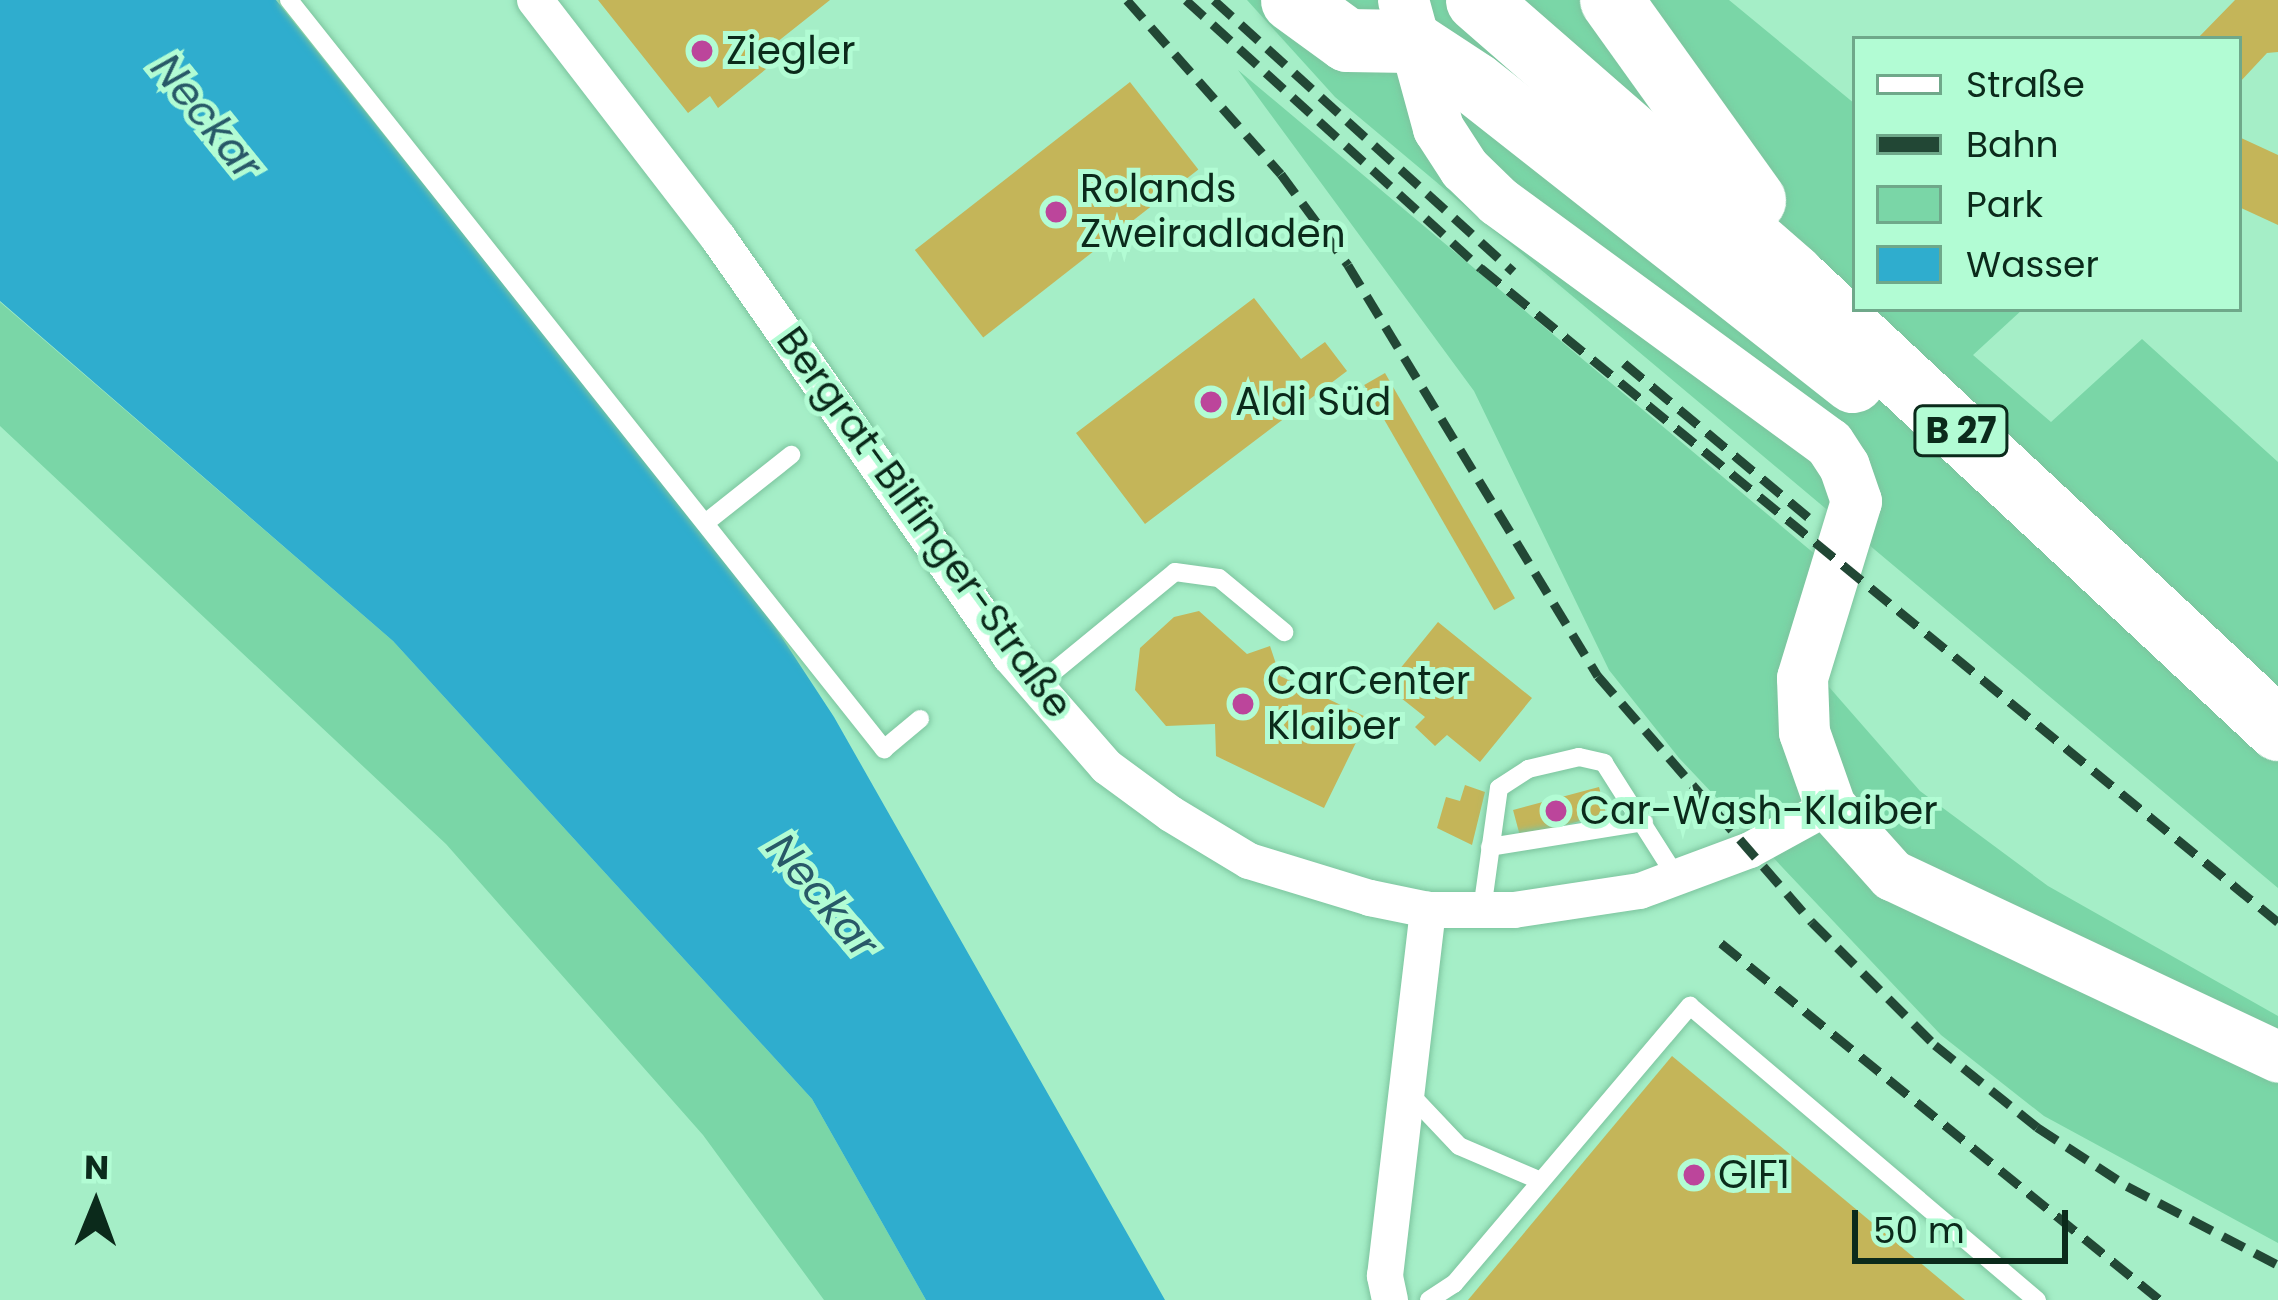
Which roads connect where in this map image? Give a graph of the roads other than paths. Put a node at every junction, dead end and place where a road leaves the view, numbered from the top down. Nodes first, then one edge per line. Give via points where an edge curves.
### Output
1 (289, 0) edge
2 (536, 0) edge
3 (1292, 0) edge
4 (1611, 0) edge
5 (1478, 1) edge
6 (1406, 21) edge
7 (1793, 276) junction
8 (790, 454) dead end
9 (709, 520) junction
10 (2128, 586) junction
11 (1284, 632) dead end
12 (1035, 687) junction
13 (920, 719) dead end
14 (2278, 729) edge
15 (1830, 806) junction
16 (1644, 822) junction
17 (1490, 848) junction
18 (1677, 878) junction
19 (1428, 910) junction
20 (1482, 910) junction
21 (2278, 1057) edge
22 (1407, 1091) junction
23 (1541, 1181) junction
24 (1390, 1300) edge
25 (1429, 1300) edge
26 (2037, 1300) edge

1 - 9 lane
2 - 12 street, Bergrat-Bilfinger-Straße via 719,239
3 - 6 highway via 1347,40
4 - 7 highway via 1761,208
5 - 7 highway, B 27
6 - 10 highway via 2001,504
6 - 15 main road via 1438,128 1481,185 1829,443 1844,466 1856,501 1802,678 1804,732
7 - 10 highway, B 27
8 - 9 lane
9 - 13 lane via 884,749
10 - 14 highway, B 27
11 - 12 lane via 1219,578 1175,572
12 - 19 street, Bergrat-Bilfinger-Straße via 1107,766 1249,861
15 - 18 street, Bergrat-Bilfinger-Straße
15 - 21 main road via 1892,875
16 - 17 lane
16 - 17 lane via 1604,763 1579,757 1528,769 1498,788
16 - 18 lane
17 - 20 lane
18 - 20 street, Bergrat-Bilfinger-Straße via 1583,902
19 - 20 street, Bergrat-Bilfinger-Straße
19 - 22 street
22 - 23 lane via 1459,1146
22 - 24 street via 1385,1276
23 - 25 lane via 1454,1284
23 - 26 lane via 1690,1006

